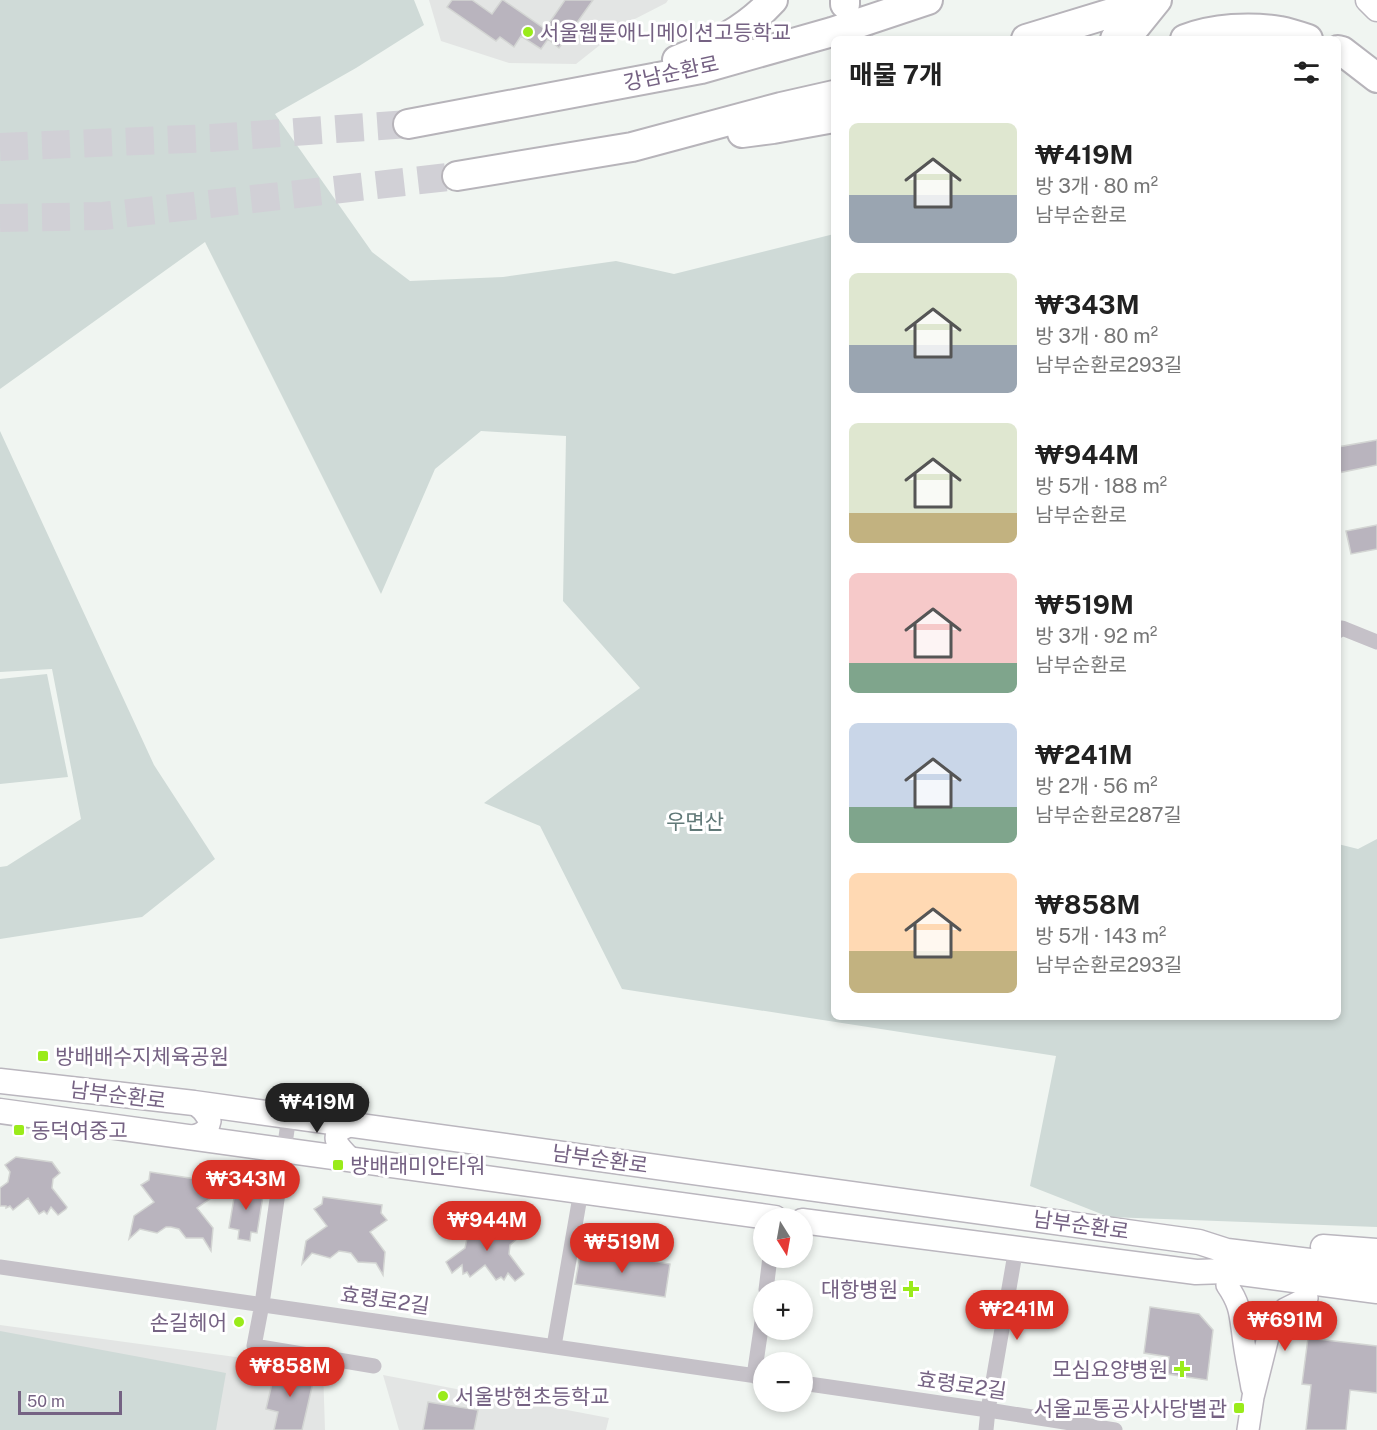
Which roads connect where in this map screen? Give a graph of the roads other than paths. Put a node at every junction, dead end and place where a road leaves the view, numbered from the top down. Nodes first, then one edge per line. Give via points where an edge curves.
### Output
1 (773, 0) edge
2 (928, 0) edge
3 (1156, 0) edge
4 (1368, 0) edge
5 (1377, 9) edge
6 (1036, 36) edge
7 (1120, 36) edge
8 (1193, 36) edge
9 (1298, 36) edge
10 (1341, 51) edge
11 (1377, 78) edge
12 (604, 87) junction
13 (831, 96) edge
14 (831, 119) edge
15 (408, 124) tunnel mouth
16 (632, 147) junction
17 (457, 176) tunnel mouth
18 (1341, 629) edge
19 (1377, 642) edge
20 (0, 1081) edge
21 (195, 1104) junction
22 (0, 1111) edge
23 (289, 1116) junction
24 (353, 1125) junction
25 (189, 1137) junction
26 (283, 1150) junction
27 (351, 1159) junction
28 (581, 1191) junction
29 (753, 1215) edge
30 (813, 1222) edge
31 (1199, 1242) junction
32 (1016, 1248) junction
33 (1377, 1251) edge
34 (0, 1267) edge
35 (1377, 1269) edge
36 (1196, 1272) junction
37 (1227, 1285) junction
38 (1377, 1291) edge
39 (1307, 1298) junction
40 (262, 1304) junction
41 (1377, 1306) edge
42 (554, 1346) junction
43 (374, 1366) dead end
44 (753, 1375) edge
45 (813, 1385) edge
46 (1253, 1397) junction
47 (988, 1410) junction
48 (986, 1430) edge
49 (1115, 1430) edge
50 (1248, 1430) edge

1 - 12 highway via 747,25 724,39
2 - 12 highway, 강남순환로 via 700,69
3 - 6 highway
3 - 7 highway via 1136,26
4 - 5 main road
8 - 9 highway via 1254,29
10 - 11 highway
12 - 15 highway, 강남순환로
13 - 16 highway
14 - 16 highway
16 - 17 highway
18 - 19 street
20 - 21 main road, 남부순환로
21 - 23 main road, 남부순환로
21 - 25 main road via 210,1121 209,1127
22 - 25 main road, 남부순환로
23 - 24 main road, 남부순환로
23 - 26 street
24 - 27 main road via 336,1135 338,1145
24 - 31 main road, 남부순환로
25 - 26 main road, 남부순환로
26 - 27 main road, 남부순환로
26 - 40 street
27 - 28 main road, 남부순환로
28 - 29 main road, 남부순환로
28 - 42 street
30 - 32 main road, 남부순환로
31 - 33 main road, 남부순환로 via 1239,1239
31 - 35 main road, 남부순환로 via 1227,1251
32 - 36 main road, 남부순환로
32 - 47 street
34 - 40 street, 효령로2길
36 - 37 main road, 남부순환로
36 - 38 main road, 남부순환로 via 1226,1271
37 - 39 main road, 남부순환로
37 - 46 main road via 1241,1315
39 - 41 main road, 남부순환로
39 - 46 main road via 1272,1321
40 - 42 street, 효령로2길
40 - 43 street via 254,1346
42 - 44 street, 효령로2길
45 - 47 street, 효령로2길
46 - 50 main road
47 - 48 street
47 - 49 street, 효령로2길

